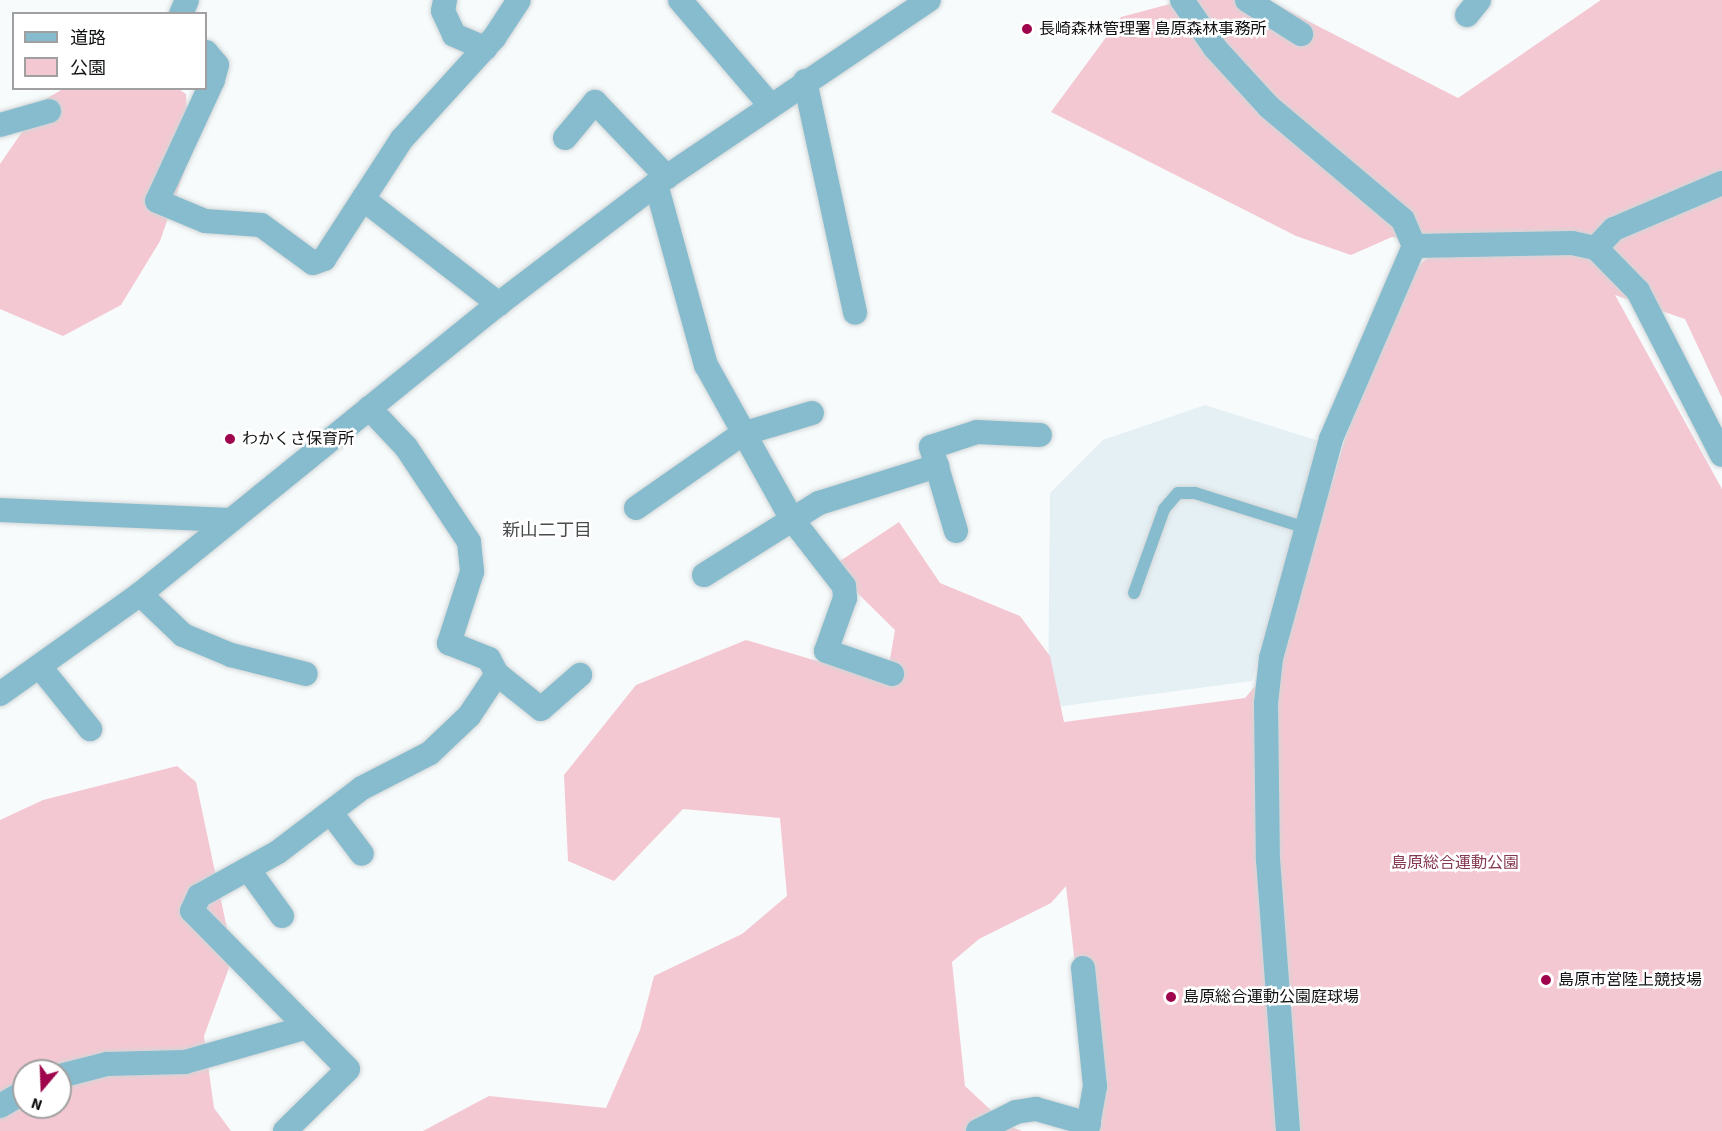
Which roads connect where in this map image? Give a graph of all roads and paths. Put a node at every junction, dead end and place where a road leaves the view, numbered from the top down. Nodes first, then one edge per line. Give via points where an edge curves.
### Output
1 (445, 0) edge
2 (519, 0) edge
3 (680, 0) edge
4 (929, 0) edge
5 (1182, 0) edge
6 (1247, 0) edge
7 (1301, 34) dead end
8 (485, 48) junction
9 (207, 53) edge
10 (805, 81) junction
11 (769, 105) junction
12 (49, 111) dead end
13 (0, 125) edge
14 (565, 138) dead end
15 (662, 181) junction
16 (1722, 183) edge
17 (363, 199) junction
18 (1414, 246) junction
19 (1596, 248) junction
20 (499, 304) junction
21 (855, 313) dead end
22 (369, 408) junction
23 (812, 413) dead end
24 (742, 434) junction
25 (1040, 435) dead end
26 (1722, 455) edge
27 (937, 466) junction
28 (636, 508) dead end
29 (0, 510) edge
30 (791, 518) junction
31 (229, 520) junction
32 (1306, 528) junction
33 (956, 531) dead end
34 (704, 575) dead end
35 (1134, 593) dead end
36 (140, 594) junction
37 (40, 666) junction
38 (306, 674) dead end
39 (497, 674) junction
40 (892, 674) dead end
41 (580, 675) dead end
42 (0, 694) edge
43 (90, 729) dead end
44 (331, 813) junction
45 (362, 854) dead end
46 (248, 869) junction
47 (282, 916) dead end
48 (1083, 968) dead end
49 (304, 1028) junction
50 (72, 1073) edge
51 (1088, 1127) edge
52 (285, 1131) edge
53 (978, 1131) edge
54 (1288, 1131) edge

1 - 8 street via 442,11 454,35
2 - 8 street
3 - 11 street
4 - 10 street
5 - 18 street via 1215,48 1269,107 1403,220
6 - 7 street
8 - 17 street via 402,139
9 - 17 street via 217,65 213,80 157,201 205,221 261,225 313,263 324,259
10 - 11 street
10 - 21 street
11 - 15 street
12 - 13 street
14 - 15 street via 595,102
15 - 20 street
15 - 24 street via 706,365
16 - 19 street via 1614,230
17 - 20 street
18 - 19 street via 1572,243
18 - 32 street via 1331,439
19 - 26 street via 1638,291
20 - 22 street
22 - 31 street
22 - 39 street via 406,447 470,542 472,572 449,643 489,659
23 - 24 street
24 - 28 street
24 - 30 street
25 - 27 street via 968,435 931,447
27 - 30 street via 819,503
27 - 33 street
29 - 31 street
30 - 34 street
30 - 40 street via 844,586 845,598 826,651
31 - 36 street
32 - 35 lane via 1195,493 1178,493 1164,509
32 - 54 street via 1271,658 1266,703 1268,859
36 - 37 street
36 - 38 street via 183,635 231,655
37 - 42 street
37 - 43 street
39 - 41 street via 541,709
39 - 44 street via 470,716 430,753 362,788
44 - 45 street
44 - 46 street
46 - 47 street
46 - 49 street via 199,896 192,911
48 - 51 street via 1095,1086
49 - 50 street via 185,1062 107,1064
49 - 52 street via 348,1069
51 - 53 street via 1036,1109 1016,1112

